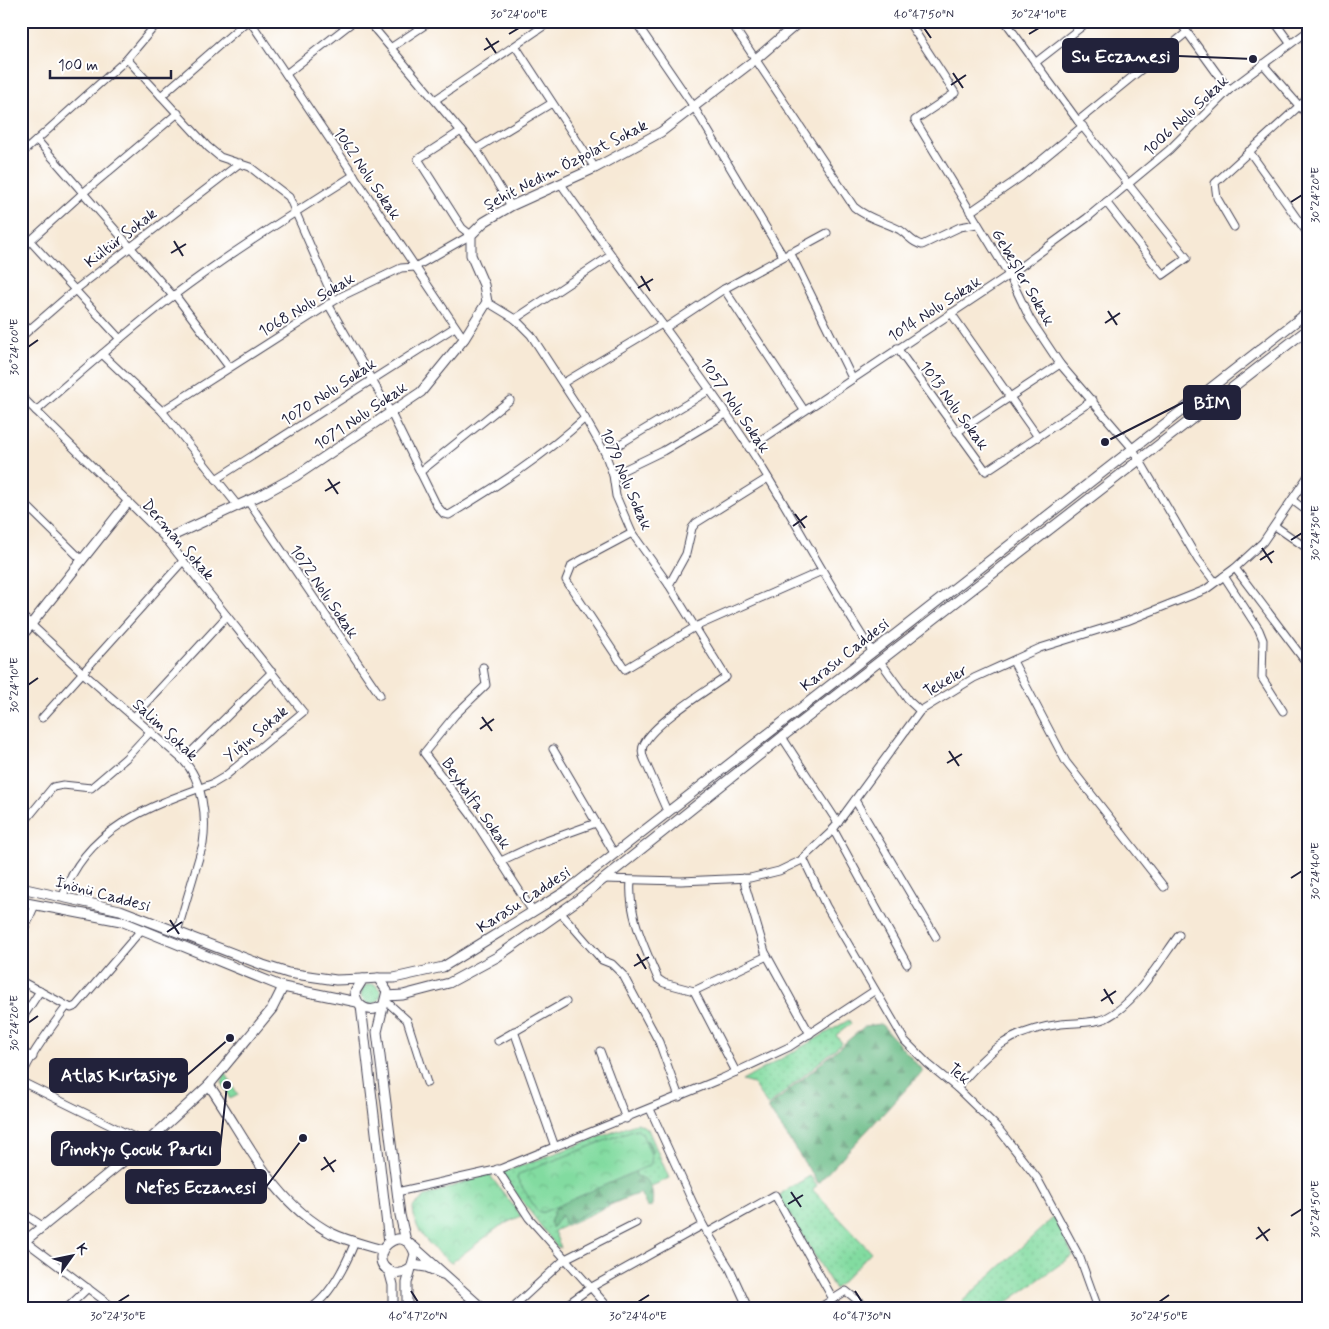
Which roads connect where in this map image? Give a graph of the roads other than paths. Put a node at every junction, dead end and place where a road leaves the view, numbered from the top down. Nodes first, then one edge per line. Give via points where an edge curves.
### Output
1 (159, 21) edge
2 (249, 21) edge
3 (354, 21) edge
4 (368, 21) edge
5 (431, 21) edge
6 (635, 21) edge
7 (730, 21) edge
8 (800, 21) edge
9 (908, 21) edge
10 (1089, 21) edge
11 (1179, 21) edge
12 (1274, 21) edge
13 (548, 22) edge
14 (1007, 22) edge
15 (1308, 30) edge
16 (1186, 33) junction
17 (1290, 43) junction
18 (392, 47) junction
19 (516, 47) junction
20 (756, 58) junction
21 (127, 59) junction
22 (1035, 63) junction
23 (1263, 64) junction
24 (286, 74) junction
25 (1229, 90) junction
26 (162, 96) junction
27 (1308, 98) edge
28 (435, 100) junction
29 (552, 103) junction
30 (1299, 106) junction
31 (694, 107) junction
32 (178, 113) junction
33 (1308, 116) edge
34 (1081, 124) junction
35 (461, 131) junction
36 (37, 140) junction
37 (476, 149) junction
38 (1249, 151) junction
39 (21, 154) edge
40 (240, 163) junction
41 (595, 168) junction
42 (354, 175) junction
43 (561, 184) junction
44 (1129, 184) junction
45 (83, 193) junction
46 (1106, 202) junction
47 (511, 206) junction
48 (296, 212) junction
49 (970, 212) junction
50 (977, 224) junction
51 (1234, 227) dead end
52 (21, 231) edge
53 (827, 233) dead end
54 (1308, 234) edge
55 (471, 235) junction
56 (30, 241) junction
57 (130, 247) junction
58 (21, 249) edge
59 (787, 254) junction
60 (610, 256) junction
61 (415, 267) junction
62 (1009, 275) junction
63 (724, 289) junction
64 (75, 290) junction
65 (174, 296) junction
66 (331, 302) junction
67 (487, 302) junction
68 (1308, 312) edge
69 (951, 313) junction
70 (515, 319) junction
71 (664, 326) junction
72 (455, 327) junction
73 (1308, 329) edge
74 (21, 337) edge
75 (120, 339) junction
76 (464, 339) junction
77 (897, 348) junction
78 (102, 354) junction
79 (1060, 364) junction
80 (229, 367) junction
81 (852, 378) junction
82 (371, 381) junction
83 (563, 383) junction
84 (710, 390) junction
85 (21, 396) edge
86 (1010, 397) junction
87 (510, 400) dead end
88 (1093, 400) junction
89 (804, 410) junction
90 (36, 411) junction
91 (162, 412) junction
92 (391, 413) junction
93 (726, 414) junction
94 (585, 418) junction
95 (957, 432) junction
96 (1038, 437) junction
97 (749, 448) junction
98 (1133, 449) junction
99 (605, 453) junction
100 (1139, 460) junction
101 (420, 472) junction
102 (613, 475) junction
103 (1308, 476) edge
104 (768, 478) junction
105 (216, 479) junction
106 (21, 500) edge
107 (1292, 500) junction
108 (248, 501) junction
109 (128, 502) junction
110 (238, 506) junction
111 (1308, 512) edge
112 (1275, 526) junction
113 (632, 533) junction
114 (166, 539) junction
115 (1308, 550) edge
116 (82, 560) junction
117 (183, 561) junction
118 (1235, 568) junction
119 (822, 571) junction
120 (1224, 576) junction
121 (1215, 582) junction
122 (669, 585) junction
123 (21, 615) edge
124 (227, 616) junction
125 (30, 625) junction
126 (695, 627) junction
127 (21, 637) edge
128 (872, 651) junction
129 (880, 661) junction
130 (1013, 661) junction
131 (1308, 665) edge
132 (483, 667) dead end
133 (272, 672) junction
134 (83, 673) junction
135 (380, 696) dead end
136 (920, 711) junction
137 (1282, 711) dead end
138 (303, 712) joint
139 (134, 717) junction
140 (42, 718) dead end
141 (151, 731) junction
142 (782, 737) junction
143 (553, 750) dead end
144 (183, 760) junction
145 (198, 789) junction
146 (855, 800) junction
147 (667, 812) junction
148 (596, 822) junction
149 (21, 826) edge
150 (836, 826) junction
151 (614, 853) junction
152 (804, 858) junction
153 (501, 861) junction
154 (743, 878) junction
155 (604, 879) junction
156 (632, 881) junction
157 (21, 888) edge
158 (1164, 888) dead end
159 (63, 896) junction
160 (21, 902) edge
161 (35, 905) junction
162 (533, 912) junction
163 (560, 912) junction
164 (142, 930) junction
165 (177, 932) junction
166 (1179, 935) dead end
167 (21, 936) edge
168 (936, 937) dead end
169 (767, 956) junction
170 (907, 964) dead end
171 (378, 978) junction
172 (363, 980) junction
173 (21, 981) edge
174 (283, 987) junction
175 (40, 991) junction
176 (694, 991) junction
177 (874, 991) junction
178 (385, 1001) junction
179 (566, 1002) dead end
180 (359, 1004) junction
181 (67, 1006) junction
182 (21, 1020) edge
183 (514, 1031) junction
184 (810, 1034) junction
185 (498, 1041) dead end
186 (600, 1051) dead end
187 (21, 1052) edge
188 (32, 1057) junction
189 (736, 1072) junction
190 (427, 1083) dead end
191 (209, 1085) junction
192 (957, 1088) junction
193 (680, 1097) junction
194 (650, 1109) junction
195 (626, 1119) junction
196 (146, 1143) junction
197 (555, 1147) junction
198 (497, 1169) junction
199 (397, 1192) junction
200 (21, 1212) edge
201 (636, 1223) dead end
202 (703, 1225) junction
203 (44, 1227) junction
204 (707, 1233) junction
205 (356, 1242) junction
206 (389, 1242) junction
207 (408, 1242) junction
208 (23, 1243) edge
209 (382, 1250) junction
210 (565, 1259) junction
211 (411, 1267) junction
212 (389, 1270) junction
213 (446, 1276) junction
214 (88, 1288) junction
215 (590, 1288) junction
216 (833, 1299) junction
217 (66, 1308) edge
218 (114, 1308) edge
219 (311, 1308) edge
220 (393, 1308) edge
221 (407, 1308) edge
222 (482, 1308) edge
223 (512, 1308) edge
224 (562, 1308) edge
225 (609, 1308) edge
226 (748, 1308) edge
227 (819, 1308) edge
228 (867, 1308) edge
229 (1098, 1308) edge

1 - 21 street
2 - 24 street, 1062 Nolu Sokak
2 - 26 street
3 - 24 street
4 - 18 street
5 - 18 street
6 - 31 street
7 - 20 street
8 - 20 main road, Şehit Nedim Özpolat Sokak
9 - 49 street via 955,93 915,120
10 - 22 street
11 - 16 street
12 - 17 street
13 - 19 street
14 - 22 street
15 - 17 street, 1006 Nolu Sokak
16 - 25 street
16 - 34 street
17 - 23 street, 1006 Nolu Sokak
18 - 28 street
19 - 28 street
19 - 29 street
20 - 31 main road, Şehit Nedim Özpolat Sokak
20 - 50 street, Gebeşler Sokak via 850,202 865,216 900,230 922,246 960,227
21 - 26 street
21 - 36 street
22 - 34 street
23 - 25 street, 1006 Nolu Sokak
23 - 30 street
24 - 42 street, 1062 Nolu Sokak
25 - 44 street, 1006 Nolu Sokak
26 - 32 street
27 - 30 street
28 - 35 street
29 - 37 street
29 - 41 street
30 - 33 street
30 - 38 street
31 - 41 main road, Şehit Nedim Özpolat Sokak via 661,132
31 - 59 street
32 - 40 street via 220,157
32 - 45 street
34 - 44 street
34 - 49 street via 1021,177
35 - 37 street
35 - 55 street via 418,159 462,228
36 - 39 street
36 - 45 street
37 - 47 street
38 - 51 street via 1218,178 1214,186 1217,198
38 - 54 street
40 - 48 street via 261,174 289,196
40 - 57 street, Kültür Sokak
41 - 43 main road, Şehit Nedim Özpolat Sokak
42 - 48 street
42 - 61 street, 1062 Nolu Sokak
43 - 47 main road, Şehit Nedim Özpolat Sokak
43 - 60 street, 1057 Nolu Sokak
44 - 46 street, 1014 Nolu Sokak
44 - 46 street via 1187,258 1163,275
45 - 56 street
45 - 57 street
46 - 62 street, 1014 Nolu Sokak
47 - 55 main road, Şehit Nedim Özpolat Sokak via 484,222
48 - 65 street via 239,248
48 - 66 street
49 - 50 street
50 - 62 street, Gebeşler Sokak
52 - 56 street
53 - 59 street
55 - 61 street, 1068 Nolu Sokak
55 - 67 main road via 471,255 484,285
56 - 58 street
56 - 64 street
57 - 64 street, Kültür Sokak
57 - 65 street
59 - 63 street
59 - 81 street
60 - 70 street
60 - 71 street, 1057 Nolu Sokak
61 - 66 street, 1068 Nolu Sokak via 401,268
61 - 72 street, 1062 Nolu Sokak
62 - 69 street, 1014 Nolu Sokak
62 - 79 street, Gebeşler Sokak via 1030,319
63 - 71 street
63 - 89 street
64 - 74 street, Kültür Sokak
64 - 75 street
65 - 75 street
65 - 80 street
66 - 80 street, 1068 Nolu Sokak
66 - 82 street
67 - 70 street
67 - 76 main road, 1071 Nolu Sokak
68 - 98 main road, Karasu Caddesi
69 - 77 street, 1014 Nolu Sokak
69 - 86 street
70 - 83 street, 1079 Nolu Sokak
71 - 83 street
71 - 84 street, 1057 Nolu Sokak
72 - 76 street, 1062 Nolu Sokak
72 - 82 street, 1070 Nolu Sokak
73 - 100 main road, Karasu Caddesi
75 - 78 street
76 - 92 main road, 1071 Nolu Sokak via 421,392
77 - 81 street, 1014 Nolu Sokak
77 - 95 street, 1013 Nolu Sokak
78 - 90 street
78 - 91 street
79 - 86 street
79 - 88 street, Gebeşler Sokak
80 - 91 street, 1068 Nolu Sokak
81 - 89 street, 1014 Nolu Sokak
82 - 92 street
82 - 105 street, 1070 Nolu Sokak
83 - 94 street, 1079 Nolu Sokak
84 - 93 street, 1057 Nolu Sokak
84 - 99 street
85 - 90 street, Derman Sokak
86 - 95 street
86 - 96 street
87 - 101 street
88 - 96 street, 1013 Nolu Sokak
88 - 98 street, Gebeşler Sokak
89 - 97 street, 1014 Nolu Sokak
90 - 109 street, Derman Sokak
91 - 105 street
92 - 101 street
92 - 108 main road, 1071 Nolu Sokak via 296,476
93 - 97 street, 1057 Nolu Sokak
93 - 102 street via 663,451
94 - 99 street, 1079 Nolu Sokak
94 - 101 street via 536,459 449,515 437,506
95 - 96 street, 1013 Nolu Sokak via 986,471
97 - 104 street, 1057 Nolu Sokak
98 - 100 street, Gebeşler Sokak
98 - 128 main road, Karasu Caddesi
99 - 102 street, 1079 Nolu Sokak
100 - 121 street, Gebeşler Sokak via 1198,560
100 - 129 main road, Karasu Caddesi
102 - 113 street, 1079 Nolu Sokak via 616,496
103 - 107 street, Tekeler
104 - 119 street, 1057 Nolu Sokak
104 - 122 street via 696,523 686,554
105 - 110 street
106 - 116 street
107 - 111 street
107 - 112 street, Tekeler
108 - 110 main road, 1071 Nolu Sokak
108 - 135 street, 1072 Nolu Sokak
109 - 114 street, Derman Sokak
109 - 116 main road
110 - 114 main road, 1071 Nolu Sokak
112 - 115 street
112 - 118 street, Tekeler
113 - 122 street, 1079 Nolu Sokak
113 - 126 street via 572,565 566,580 625,669
114 - 117 street, Derman Sokak
116 - 125 main road
117 - 124 street, Derman Sokak
117 - 134 street
118 - 120 street, Tekeler
118 - 131 street
119 - 126 street
119 - 128 street, 1057 Nolu Sokak
120 - 121 street, Tekeler
120 - 137 street via 1259,630 1263,640 1262,678
121 - 130 street, Tekeler via 1205,590 1127,621 1040,648
122 - 126 street, 1079 Nolu Sokak
123 - 125 street, Salim Sokak
124 - 133 street, Derman Sokak
124 - 139 street
125 - 127 main road
125 - 134 street, Salim Sokak
126 - 147 street, 1079 Nolu Sokak via 726,677 658,727 644,744 644,759
128 - 147 main road, Karasu Caddesi
129 - 136 street
129 - 142 main road, Karasu Caddesi
130 - 136 street, Tekeler via 967,682
130 - 158 street via 1066,762
132 - 153 street, Beykalfa Sokak via 486,685 424,753
133 - 138 street, Derman Sokak
133 - 144 street
134 - 139 street, Salim Sokak
134 - 140 street
136 - 146 street, Tekeler
138 - 145 street, Yığın Sokak via 224,777
139 - 141 street, Salim Sokak
141 - 144 street, Salim Sokak
141 - 149 street via 91,788 53,787
142 - 150 street
142 - 155 main road, Karasu Caddesi
143 - 148 street
144 - 145 street, Salim Sokak via 194,774
145 - 159 street, Yığın Sokak via 126,818 83,858 72,873
145 - 165 street, Salim Sokak via 205,830 203,844
146 - 150 street, Tekeler
146 - 168 street
147 - 151 main road, Karasu Caddesi
148 - 151 street
148 - 153 street
150 - 152 street, Tekeler
150 - 170 street
151 - 162 main road, Karasu Caddesi via 568,890
152 - 154 street, Tekeler via 778,871
152 - 177 street, Tek via 826,906
153 - 162 street, Beykalfa Sokak
154 - 156 street, Tekeler
154 - 169 street
155 - 156 street, Tekeler
155 - 163 main road, Karasu Caddesi
156 - 176 street via 629,899 658,979
157 - 159 main road, İnönü Caddesi
159 - 165 main road, İnönü Caddesi via 120,910
160 - 161 main road, İnönü Caddesi
161 - 164 main road, İnönü Caddesi via 108,918
161 - 167 street
162 - 171 main road, Karasu Caddesi via 443,967 394,978
163 - 178 main road, Karasu Caddesi via 497,957 448,983
163 - 193 street via 602,960 612,964 623,975 656,1035
164 - 174 main road, İnönü Caddesi
164 - 181 street via 79,1004 73,1008
165 - 172 main road, İnönü Caddesi via 288,973 336,980
166 - 192 street via 1130,1000 1117,1011 1098,1021 1027,1030 1010,1037 979,1062
169 - 176 street
169 - 184 street
171 - 172 main road
171 - 178 main road via 385,985
172 - 180 main road via 355,992
173 - 175 street
174 - 180 main road
174 - 191 main road via 272,1009
175 - 181 street
175 - 182 street
176 - 189 street
177 - 184 street
177 - 192 street, Tek via 906,1040
178 - 180 main road via 372,1010
178 - 190 street via 407,1020
178 - 199 main road via 377,1032
179 - 183 street
180 - 206 main road
181 - 188 street
183 - 185 street
183 - 197 street
184 - 189 street via 789,1048
186 - 195 street
187 - 188 street
188 - 196 street via 22,1082
189 - 193 street
191 - 196 main road
191 - 205 main road via 283,1196 332,1234
192 - 229 street, Tek via 997,1127 1037,1178 1080,1258
193 - 194 street
194 - 195 street
194 - 202 street
195 - 197 street
196 - 203 main road
197 - 198 street
198 - 199 street
198 - 210 street via 530,1218
199 - 207 main road
200 - 203 street
201 - 210 street
202 - 204 street
202 - 215 street
203 - 208 main road
204 - 216 street via 775,1195
204 - 226 street via 730,1269
205 - 209 main road
205 - 219 street via 322,1299
206 - 207 main road
206 - 209 main road
207 - 211 main road via 415,1254
207 - 213 main road
208 - 214 street
209 - 212 main road via 382,1262
210 - 215 street
210 - 223 street
211 - 212 main road via 400,1273
211 - 213 main road via 426,1267
211 - 221 main road
212 - 220 main road
213 - 222 main road
214 - 217 street
214 - 218 street
215 - 224 street
215 - 225 street
216 - 227 street
216 - 228 street via 846,1290

